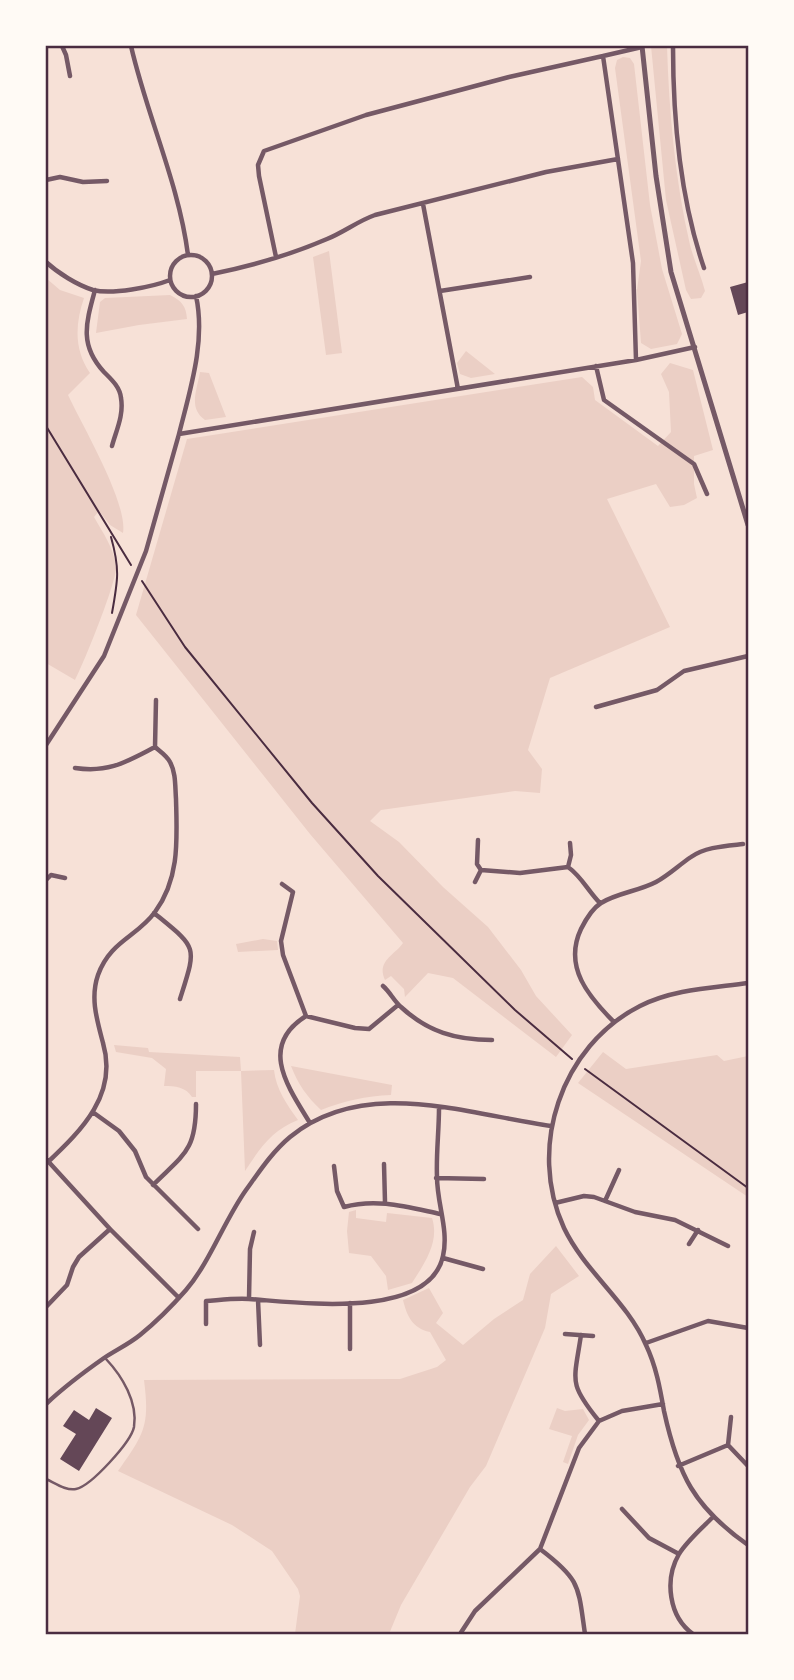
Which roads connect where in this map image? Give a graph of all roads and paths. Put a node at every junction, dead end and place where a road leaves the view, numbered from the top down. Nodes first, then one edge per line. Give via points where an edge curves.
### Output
1 (62, 46) edge
2 (131, 46) edge
3 (642, 46) edge
4 (673, 46) edge
5 (603, 56) junction
6 (70, 76) dead end
7 (618, 159) junction
8 (46, 180) edge
9 (107, 181) dead end
10 (423, 204) junction
11 (188, 255) junction
12 (276, 257) junction
13 (46, 262) edge
14 (704, 268) dead end
15 (212, 274) junction
16 (530, 277) dead end
17 (170, 280) junction
18 (95, 290) junction
19 (440, 291) junction
20 (196, 296) junction
21 (695, 347) junction
22 (636, 360) junction
23 (596, 366) junction
24 (458, 389) junction
25 (46, 426) edge
26 (179, 433) junction
27 (112, 446) dead end
28 (707, 494) dead end
29 (747, 511) edge
30 (748, 525) edge
31 (110, 532) junction
32 (131, 565) dead end
33 (143, 583) dead end
34 (112, 617) dead end
35 (748, 656) edge
36 (156, 700) dead end
37 (596, 707) dead end
38 (46, 745) edge
39 (155, 747) junction
40 (75, 768) dead end
41 (478, 840) dead end
42 (570, 843) dead end
43 (743, 844) dead end
44 (568, 867) junction
45 (481, 870) junction
46 (65, 878) dead end
47 (46, 880) edge
48 (475, 882) dead end
49 (282, 884) dead end
50 (600, 903) junction
51 (154, 913) junction
52 (748, 983) edge
53 (383, 986) dead end
54 (180, 999) dead end
55 (398, 1005) junction
56 (306, 1016) junction
57 (614, 1023) junction
58 (492, 1040) dead end
59 (576, 1062) junction
60 (196, 1104) dead end
61 (439, 1108) junction
62 (94, 1113) junction
63 (310, 1123) junction
64 (551, 1126) junction
65 (47, 1161) edge
66 (384, 1164) dead end
67 (334, 1166) dead end
68 (619, 1170) dead end
69 (436, 1178) junction
70 (484, 1179) dead end
71 (153, 1185) junction
72 (748, 1188) edge
73 (605, 1201) junction
74 (385, 1202) junction
75 (555, 1203) junction
76 (440, 1214) junction
77 (110, 1229) junction
78 (198, 1229) dead end
79 (698, 1230) junction
80 (254, 1232) dead end
81 (689, 1244) dead end
82 (728, 1246) dead end
83 (443, 1258) junction
84 (483, 1269) dead end
85 (179, 1298) junction
86 (249, 1299) junction
87 (258, 1300) junction
88 (350, 1303) junction
89 (46, 1307) edge
90 (206, 1324) dead end
91 (748, 1328) edge
92 (565, 1334) dead end
93 (581, 1335) junction
94 (593, 1336) dead end
95 (646, 1343) junction
96 (260, 1345) dead end
97 (350, 1349) dead end
98 (105, 1358) junction
99 (46, 1404) edge
100 (663, 1404) junction
101 (731, 1417) dead end
102 (599, 1421) junction
103 (727, 1445) junction
104 (678, 1466) junction
105 (748, 1466) edge
106 (46, 1479) edge
107 (622, 1509) dead end
108 (713, 1517) junction
109 (748, 1545) edge
110 (540, 1549) junction
111 (679, 1554) junction
112 (460, 1634) edge
113 (584, 1634) edge
114 (691, 1634) edge

1 - 6 street
2 - 11 street via 184,225
3 - 5 street
3 - 21 street via 671,272
4 - 14 street via 685,196
5 - 7 street
5 - 12 street via 366,115 264,151 259,176
7 - 10 street via 546,172
7 - 22 street via 634,263
8 - 9 street
10 - 12 street via 363,219 333,237
10 - 19 street
11 - 15 street via 202,258
11 - 17 street via 174,263
12 - 15 street
13 - 18 street
15 - 20 street via 207,290
16 - 19 street
17 - 18 street via 135,289
17 - 20 street via 176,292
18 - 27 street via 87,344 93,360 116,384 121,397
19 - 24 street
20 - 26 street via 198,344
21 - 22 street
21 - 29 street
22 - 23 street
23 - 24 street
23 - 28 street via 604,400 694,464
24 - 26 street
25 - 31 path
26 - 38 street via 146,551 104,656
29 - 30 street
31 - 32 path
31 - 34 path via 119,578
33 - 59 path via 185,647 312,803 515,1010
35 - 37 street via 684,671 657,690
36 - 39 street
39 - 40 street via 118,766
39 - 51 street via 175,773 177,848 170,885
41 - 45 street
42 - 44 street
43 - 50 street via 694,854 660,880
44 - 45 street via 520,873
44 - 50 street
45 - 48 street
46 - 47 street via 51,875
49 - 56 street via 293,892 282,946
50 - 57 street via 577,938 576,970 592,1000
51 - 54 street via 192,952
51 - 62 street via 109,954 95,985 93,998 106,1065
52 - 57 street via 663,996
53 - 55 street
55 - 56 street via 369,1029
55 - 58 street via 442,1033 465,1040
56 - 63 street via 288,1031 280,1055 288,1087
57 - 59 street
59 - 64 street
59 - 72 path
60 - 71 street via 196,1130 190,1148
61 - 63 street via 379,1102 334,1112
61 - 64 street
61 - 69 street
62 - 65 street
62 - 71 street via 129,1141
63 - 85 street via 271,1156
64 - 75 street via 549,1174
65 - 77 street
66 - 74 street
67 - 74 street via 344,1207
68 - 73 street
69 - 70 street
69 - 76 street
71 - 78 street
73 - 75 street via 584,1196
73 - 79 street
74 - 76 street
75 - 95 street via 583,1259 625,1309
76 - 83 street
77 - 85 street
77 - 89 street via 79,1257 67,1285
79 - 81 street
79 - 82 street
80 - 86 street
83 - 84 street
83 - 88 street via 438,1270 414,1291
85 - 98 street via 139,1336
86 - 87 street
86 - 90 street via 206,1301
87 - 88 street
87 - 96 street
88 - 97 street
91 - 95 street via 708,1321
92 - 93 street
93 - 94 street
93 - 102 street via 576,1389
95 - 100 street
98 - 99 street
98 - 106 lane via 119,1374 134,1406 134,1429 111,1462 79,1489
100 - 102 street via 622,1411
100 - 104 street
101 - 103 street
102 - 110 street via 579,1448
103 - 104 street
103 - 105 street
104 - 108 street
107 - 111 street via 649,1538
108 - 109 street
108 - 111 street
110 - 112 street via 475,1611
110 - 113 street via 570,1574 582,1606
111 - 114 street via 672,1605

